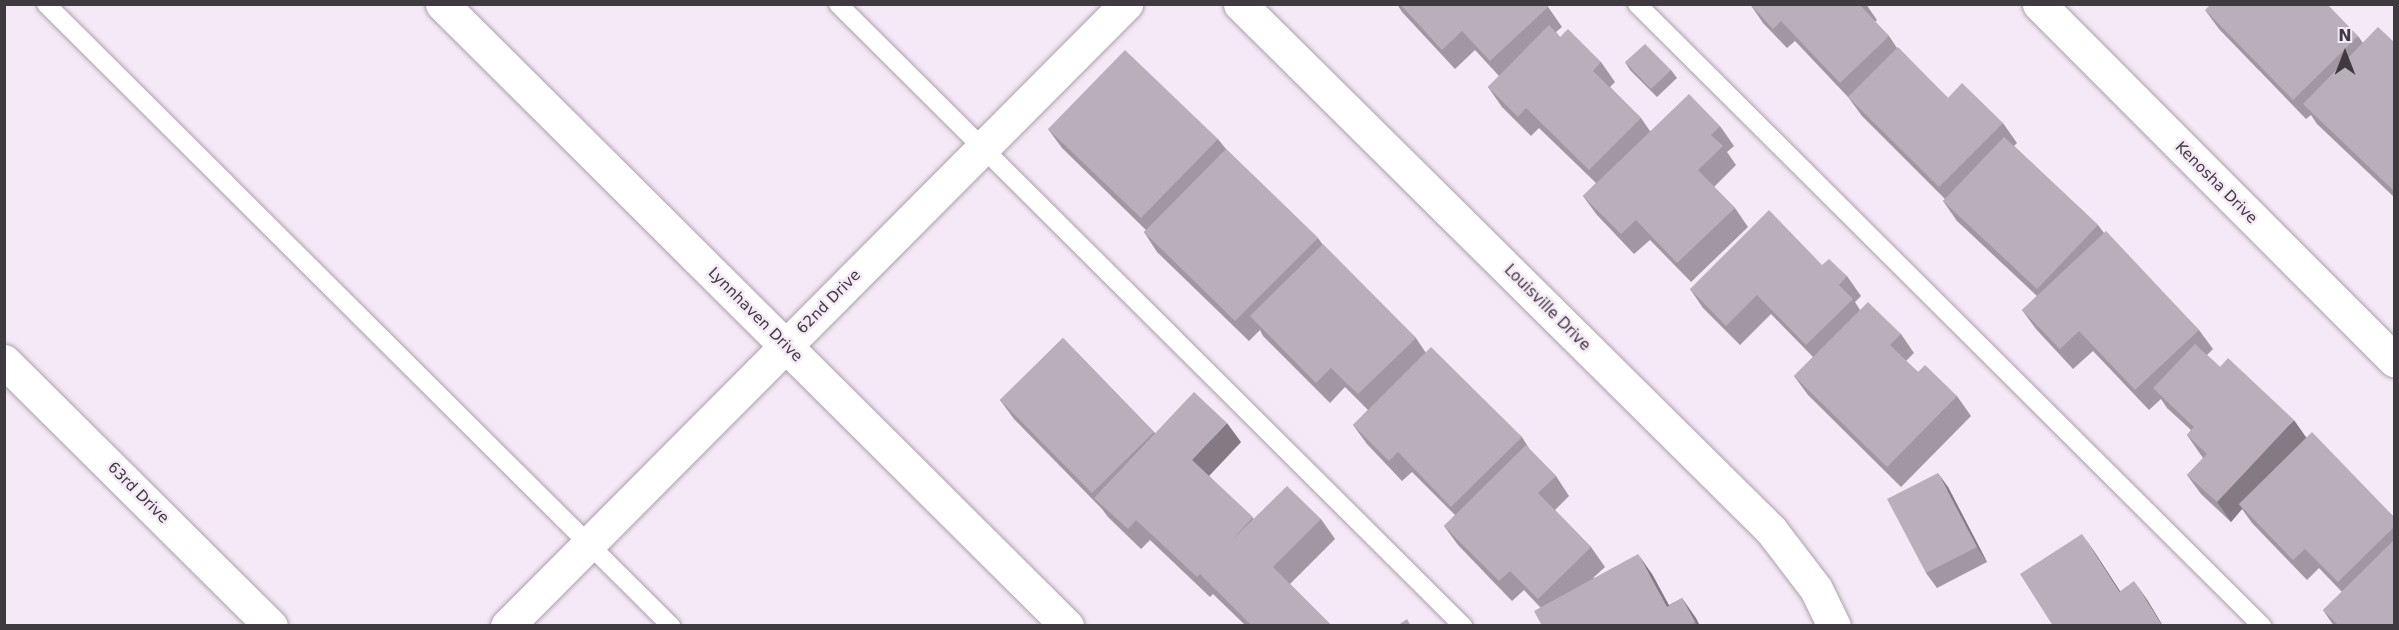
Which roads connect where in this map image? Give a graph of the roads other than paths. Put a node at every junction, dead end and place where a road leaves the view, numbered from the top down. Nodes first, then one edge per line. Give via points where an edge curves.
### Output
1 (46, 4) edge
2 (442, 4) edge
3 (838, 4) edge
4 (1126, 4) edge
5 (1240, 4) edge
6 (1637, 4) edge
7 (2039, 4) edge
8 (984, 147) junction
9 (786, 346) junction
10 (2394, 360) edge
11 (4, 361) edge
12 (589, 543) junction
13 (271, 626) edge
14 (507, 626) edge
15 (671, 626) edge
16 (1067, 626) edge
17 (1463, 626) edge
18 (1834, 626) edge
19 (2262, 626) edge

1 - 12 lane
2 - 9 street, Lynnhaven Drive
3 - 8 lane
4 - 8 street, 62nd Drive
5 - 18 street, Louisville Drive via 1771,530 1816,590
6 - 19 lane
7 - 10 street, Kenosha Drive
8 - 9 street, 62nd Drive
8 - 17 lane
9 - 12 street, 62nd Drive
9 - 16 street, Lynnhaven Drive
11 - 13 street, 63rd Drive
12 - 14 street, 62nd Drive
12 - 15 lane

